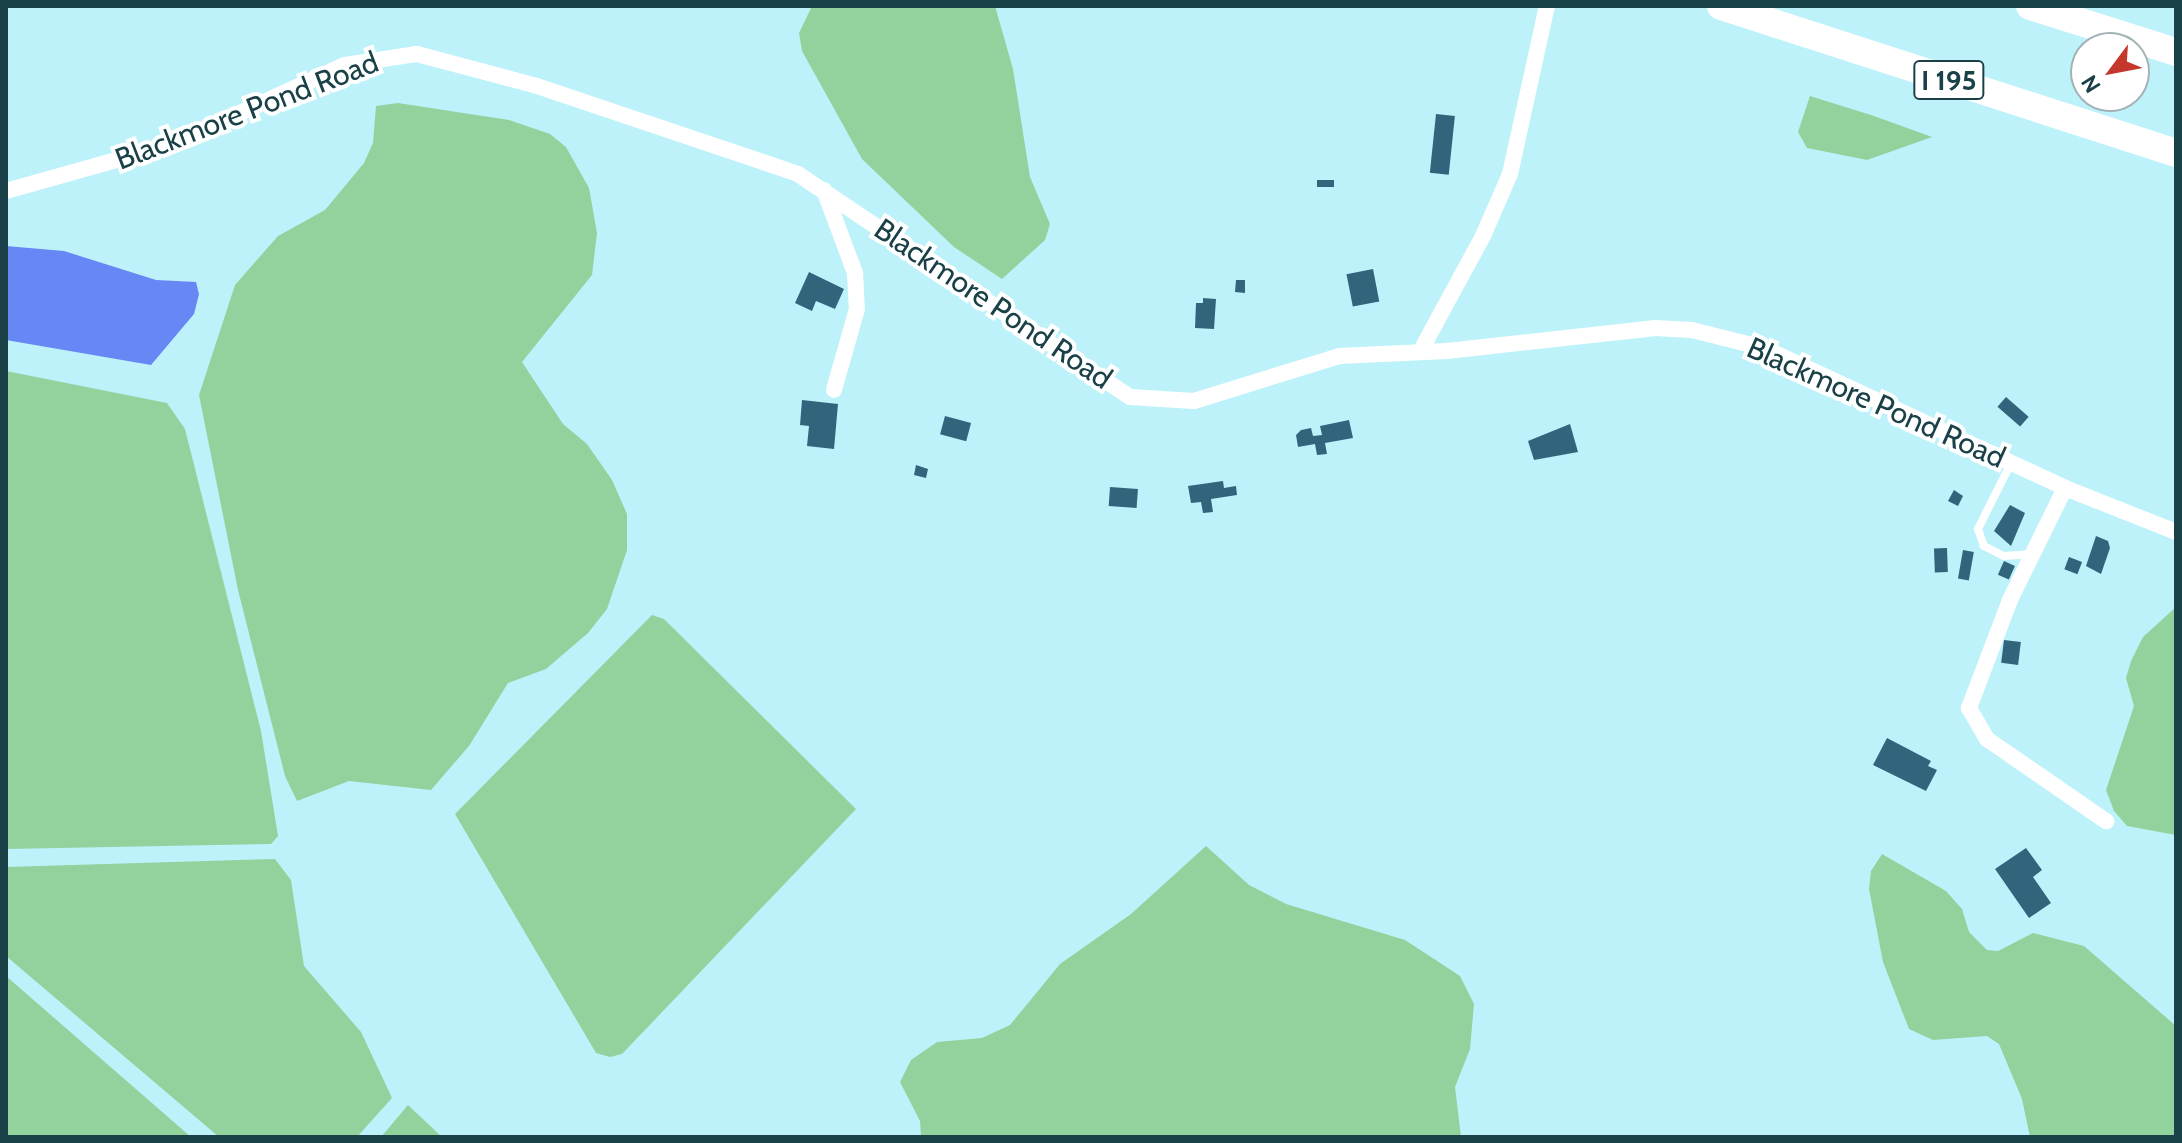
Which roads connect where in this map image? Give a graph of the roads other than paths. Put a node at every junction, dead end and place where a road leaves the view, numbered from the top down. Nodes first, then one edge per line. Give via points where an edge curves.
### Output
1 (1547, 6) edge
2 (1721, 6) edge
3 (2030, 6) edge
4 (2176, 52) edge
5 (2176, 153) edge
6 (824, 190) junction
7 (6, 191) edge
8 (1420, 352) junction
9 (834, 390) dead end
10 (2011, 463) junction
11 (2065, 488) junction
12 (2176, 532) edge
13 (2033, 554) junction
14 (2106, 821) dead end

1 - 8 street via 1510,174
2 - 5 highway, I 195
3 - 4 highway
6 - 7 street, Blackmore Pond Road via 785,169 537,86 458,62 399,53 345,65 170,145
6 - 8 street, Blackmore Pond Road via 1130,397 1194,401 1339,356
6 - 9 street via 855,273 857,309
8 - 10 street, Blackmore Pond Road via 1654,328 1692,330 1764,348
10 - 11 street, Blackmore Pond Road
10 - 13 lane via 1978,529 1984,546 2004,556
11 - 12 street, Blackmore Pond Road
11 - 13 street
13 - 14 street via 1997,631 1970,714 1987,739

